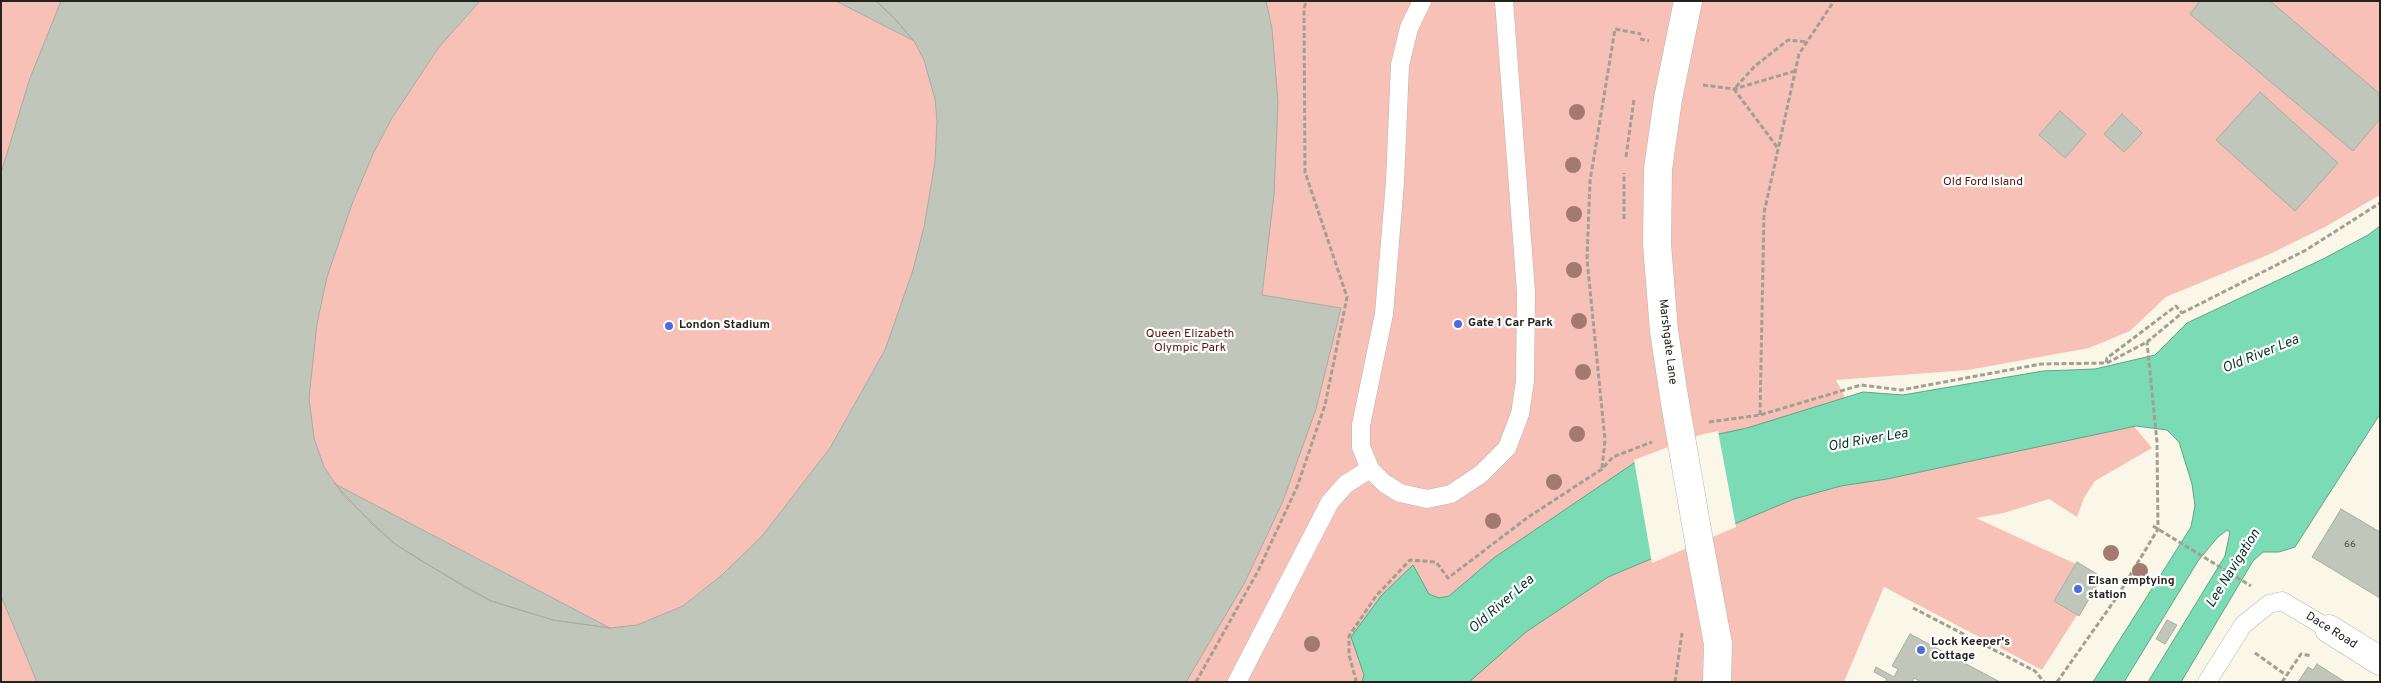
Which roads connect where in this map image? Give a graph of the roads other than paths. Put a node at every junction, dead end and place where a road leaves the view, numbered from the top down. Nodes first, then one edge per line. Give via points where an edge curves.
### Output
1 (1422, 1) edge
2 (1504, 1) edge
3 (1688, 1) edge
4 (1370, 469) junction
5 (2323, 638) joint
6 (2378, 655) edge
7 (1237, 682) edge
8 (1717, 682) edge
9 (2208, 682) edge

1 - 4 lane via 1409,28 1400,65 1395,182 1384,314 1361,425 1361,447
2 - 4 lane via 1526,292 1525,381 1520,414 1507,448 1481,474 1451,494 1427,499 1400,493
3 - 8 street, Marshgate Lane, bridge via 1658,169 1657,244 1664,331 1718,644
4 - 7 lane via 1346,484 1330,502
5 - 6 street, Dace Road
5 - 9 lane, Dace Road via 2282,600 2269,604 2243,625

